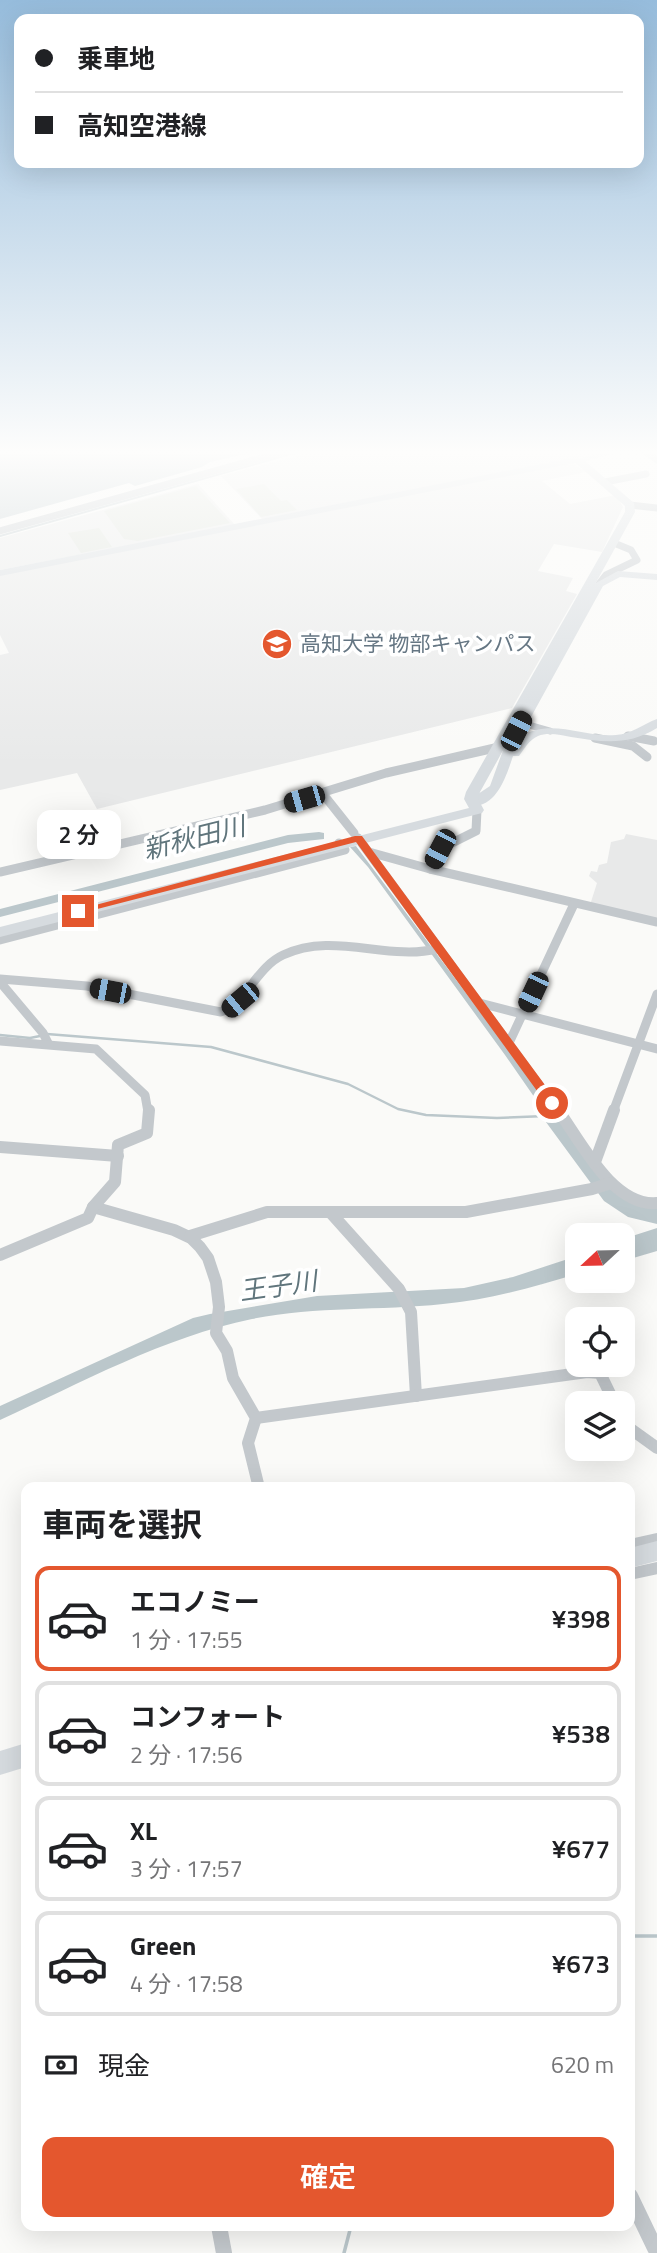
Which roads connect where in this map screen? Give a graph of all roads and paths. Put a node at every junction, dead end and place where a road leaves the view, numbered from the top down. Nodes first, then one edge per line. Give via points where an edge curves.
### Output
1 (86, 556) edge
2 (606, 556) edge
3 (635, 556) edge
4 (640, 556) edge
5 (0, 573) edge
6 (654, 576) edge
7 (598, 584) junction
8 (522, 718) junction
9 (657, 723) edge
10 (550, 731) junction
11 (628, 736) junction
12 (596, 738) junction
13 (654, 741) dead end
14 (499, 747) junction
15 (647, 757) dead end
16 (323, 794) junction
17 (475, 807) junction
18 (356, 836) junction
19 (339, 843) junction
20 (369, 852) junction
21 (430, 869) junction
22 (0, 872) edge
23 (574, 904) junction
24 (657, 922) edge
25 (0, 925) edge
26 (0, 932) edge
27 (0, 940) edge
28 (434, 950) junction
29 (0, 980) edge
30 (657, 994) edge
31 (476, 1002) junction
32 (523, 1014) junction
33 (0, 1041) edge
34 (48, 1043) junction
35 (639, 1044) junction
36 (508, 1045) junction
37 (657, 1049) edge
38 (0, 1147) edge
39 (118, 1156) junction
40 (595, 1161) junction
41 (610, 1183) junction
42 (657, 1203) edge
43 (93, 1207) junction
44 (330, 1212) junction
45 (190, 1236) junction
46 (0, 1255) edge
47 (609, 1391) edge
48 (416, 1396) junction
49 (256, 1418) junction
50 (635, 1432) edge
51 (657, 1448) edge
52 (258, 1482) edge
53 (657, 1539) edge
54 (635, 1544) edge
55 (657, 1551) edge
56 (635, 1557) edge
57 (657, 1568) edge
58 (635, 1573) edge
59 (21, 1757) edge
60 (0, 1763) edge
61 (635, 2206) edge
62 (220, 2231) edge
63 (655, 2244) edge
64 (224, 2253) edge

1 - 5 street
2 - 14 main road
3 - 7 street via 637,560 631,565 606,574
4 - 6 street via 638,568
6 - 7 street via 618,574
7 - 8 street
8 - 10 street
8 - 17 street via 496,788
9 - 11 street
10 - 12 street
10 - 17 street via 530,733 522,739 506,792 495,802
11 - 12 street
11 - 13 street
12 - 15 street via 634,746
14 - 16 street via 386,773
14 - 17 main road via 472,796
16 - 18 street
16 - 22 street
17 - 18 main road
17 - 21 street via 475,831 440,849
18 - 19 main road
18 - 20 street
18 - 25 main road
19 - 26 main road
19 - 27 street via 345,850
20 - 21 street
20 - 28 street
21 - 23 street
23 - 24 street
23 - 32 street
28 - 29 street via 414,955 354,945 293,951 276,958 240,1000 221,1012 87,986
28 - 31 street
29 - 34 street
30 - 35 street
31 - 32 street
31 - 36 street
32 - 35 street
32 - 36 street
33 - 34 street
34 - 39 street via 96,1049 145,1095 147,1133 120,1143
35 - 37 street
35 - 40 street
36 - 40 street
38 - 39 street
39 - 43 street via 115,1182
40 - 41 street
41 - 42 street via 629,1199
41 - 44 street via 466,1212
43 - 45 street
43 - 46 street via 88,1218
44 - 45 street via 259,1213
44 - 48 street via 399,1289 411,1312
45 - 49 street via 215,1275 220,1308 216,1333 227,1351 233,1378
47 - 48 street via 600,1373
48 - 49 street
49 - 52 street via 248,1443
50 - 51 street
53 - 54 street
55 - 56 main road
57 - 58 street
59 - 60 main road
61 - 63 street
62 - 64 street

